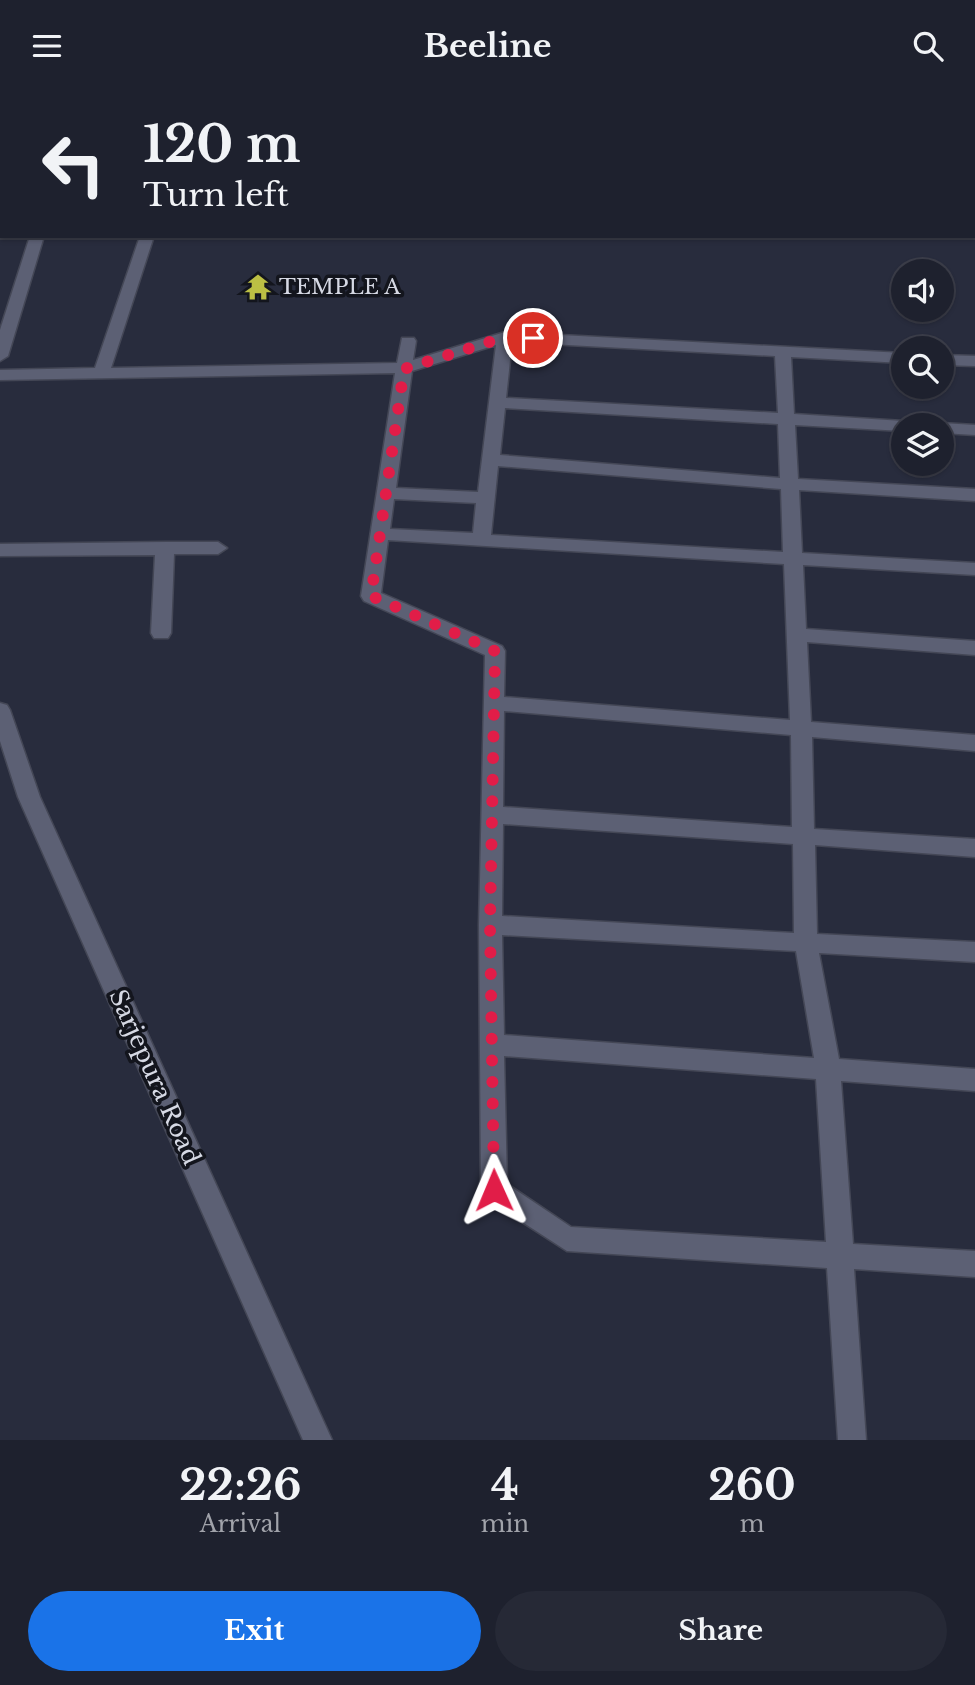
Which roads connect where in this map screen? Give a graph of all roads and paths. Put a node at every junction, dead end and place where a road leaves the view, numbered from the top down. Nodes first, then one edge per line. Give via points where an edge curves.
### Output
1 (36, 238) edge
2 (146, 238) edge
3 (505, 337) junction
4 (408, 341) dead end
5 (783, 351) junction
6 (0, 356) edge
7 (891, 357) edge
8 (954, 360) edge
9 (975, 361) edge
10 (404, 369) junction
11 (101, 374) junction
12 (0, 375) edge
13 (497, 402) junction
14 (786, 421) junction
15 (891, 425) edge
16 (954, 429) edge
17 (975, 430) edge
18 (491, 460) junction
19 (789, 484) junction
20 (386, 493) junction
21 (975, 495) edge
22 (486, 498) junction
23 (380, 534) junction
24 (481, 540) junction
25 (165, 548) junction
26 (218, 548) dead end
27 (0, 550) edge
28 (793, 558) junction
29 (975, 569) edge
30 (161, 633) dead end
31 (796, 635) junction
32 (975, 648) edge
33 (494, 703) junction
34 (0, 710) edge
35 (801, 729) junction
36 (975, 743) edge
37 (492, 815) junction
38 (804, 836) junction
39 (975, 848) edge
40 (490, 925) junction
41 (806, 943) junction
42 (975, 952) edge
43 (492, 1045) junction
44 (828, 1069) junction
45 (975, 1080) edge
46 (842, 1256) junction
47 (975, 1265) edge
48 (318, 1440) edge
49 (852, 1440) edge

1 - 6 street
2 - 11 street
3 - 5 street
3 - 10 street
3 - 13 street
4 - 10 street
5 - 7 street
5 - 14 street
8 - 9 street
10 - 11 street
10 - 20 street
11 - 12 street
13 - 14 street
13 - 18 street
14 - 15 street
14 - 19 street
16 - 17 street
18 - 19 street
18 - 22 street
19 - 21 street
19 - 28 street
20 - 22 street
20 - 23 street
22 - 24 street
23 - 24 street
23 - 33 street via 371,596 495,651
24 - 28 street
25 - 26 street
25 - 27 street
25 - 30 street
28 - 29 street
28 - 31 street
31 - 32 street
31 - 35 street
33 - 35 street
33 - 37 street
34 - 48 street, Sarjepura Road via 29,797
35 - 36 street
35 - 38 street
37 - 38 street
37 - 40 street
38 - 39 street
38 - 41 street
40 - 41 street
40 - 43 street
41 - 42 street
41 - 44 street
43 - 44 street
43 - 46 street via 494,1190 567,1239
44 - 45 street
44 - 46 street
46 - 47 street
46 - 49 street

